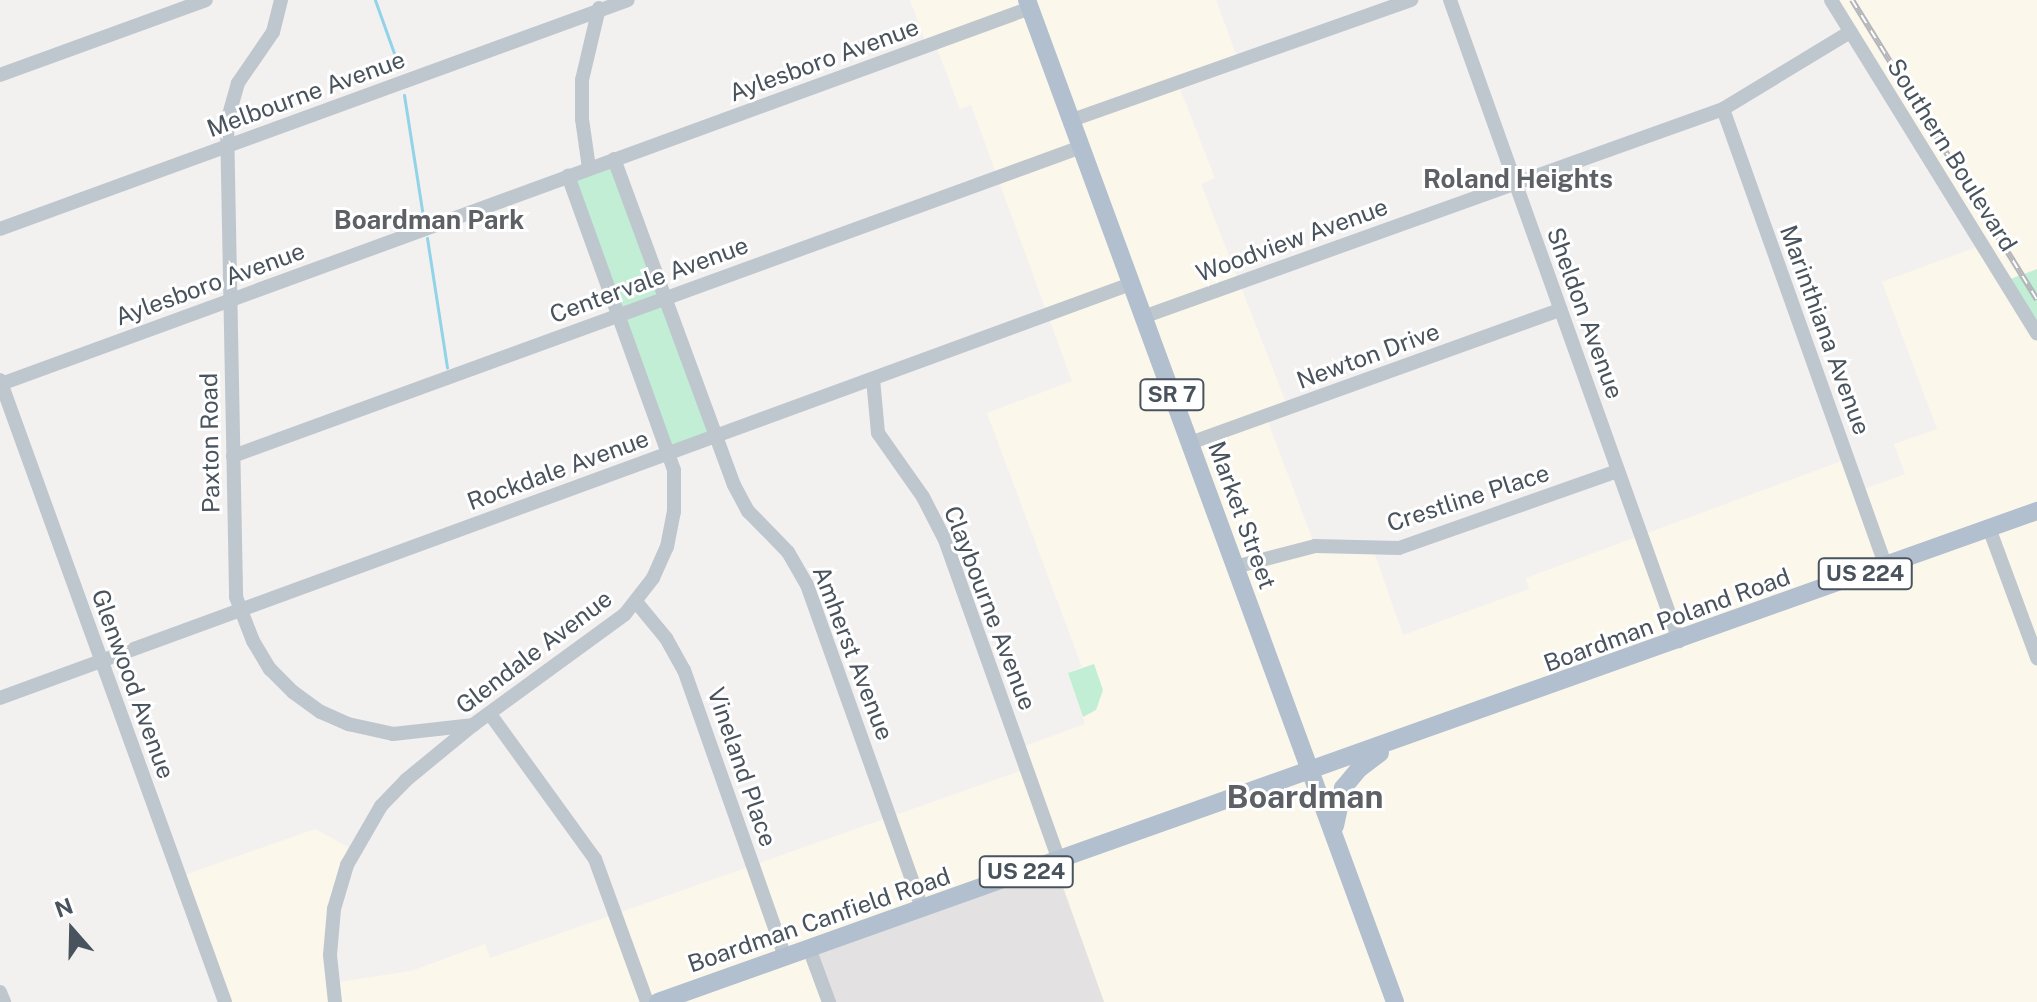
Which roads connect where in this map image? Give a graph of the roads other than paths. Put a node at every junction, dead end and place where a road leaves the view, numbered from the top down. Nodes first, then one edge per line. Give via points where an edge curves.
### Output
1 (206, 0) edge
2 (281, 0) edge
3 (628, 0) edge
4 (1411, 0) edge
5 (1450, 0) edge
6 (1831, 0) edge
7 (1028, 4) edge
8 (600, 6) edge
9 (1850, 32) junction
10 (0, 75) edge
11 (1723, 109) junction
12 (1072, 120) junction
13 (226, 147) junction
14 (1081, 147) junction
15 (614, 159) junction
16 (589, 168) junction
17 (568, 176) junction
18 (1515, 183) junction
19 (0, 229) edge
20 (1131, 284) junction
21 (665, 298) junction
22 (229, 300) junction
23 (1560, 310) junction
24 (618, 315) junction
25 (1143, 317) junction
26 (2037, 333) edge
27 (873, 379) junction
28 (1, 382) edge
29 (715, 437) junction
30 (1190, 443) junction
31 (669, 454) junction
32 (233, 456) junction
33 (1618, 471) junction
34 (2037, 511) edge
35 (1989, 528) junction
36 (1235, 567) junction
37 (1886, 567) junction
38 (637, 603) junction
39 (241, 609) junction
40 (1679, 641) junction
41 (2037, 658) edge
42 (101, 660) junction
43 (0, 698) edge
44 (490, 714) junction
45 (473, 725) junction
46 (1407, 736) junction
47 (1313, 770) junction
48 (1335, 833) junction
49 (1059, 860) junction
50 (922, 908) junction
51 (809, 948) junction
52 (785, 957) junction
53 (0, 992) edge
54 (4, 1002) edge
55 (225, 1002) edge
56 (335, 1002) edge
57 (647, 1002) edge
58 (658, 1002) edge
59 (829, 1002) edge
60 (1395, 1002) edge

1 - 10 street
2 - 13 street, Paxton Road via 273,32 233,93
3 - 8 street, Melbourne Avenue
4 - 12 street
5 - 18 street, Sheldon Avenue
6 - 9 street, Southern Boulevard
7 - 12 main road, Market Street / SR 7
7 - 15 street, Aylesboro Avenue
8 - 13 street, Melbourne Avenue
8 - 16 street via 582,80
9 - 11 street, Woodview Avenue
9 - 26 street, Southern Boulevard
11 - 18 street, Woodview Avenue
11 - 37 street, Marinthiana Avenue
12 - 14 main road, Market Street / SR 7
13 - 19 street, Melbourne Avenue
13 - 22 street, Paxton Road
14 - 20 main road, Market Street / SR 7
14 - 21 street, Centervale Avenue
15 - 16 street, Aylesboro Avenue
15 - 21 street, Amherst Avenue
16 - 17 street
17 - 22 street, Aylesboro Avenue
17 - 24 street, Glendale Avenue
18 - 23 street, Sheldon Avenue
18 - 25 street, Woodview Avenue
20 - 25 main road, Market Street / SR 7
20 - 27 street, Rockdale Avenue
21 - 24 street, Centervale Avenue
21 - 29 street, Amherst Avenue
22 - 28 street, Aylesboro Avenue
22 - 32 street, Paxton Road
23 - 30 street, Newton Drive
23 - 33 street, Sheldon Avenue
24 - 31 street, Glendale Avenue
24 - 32 street, Centervale Avenue
25 - 30 main road, Market Street / SR 7
27 - 29 street, Rockdale Avenue
27 - 49 street, Claybourne Avenue via 878,433 923,497 945,540
28 - 42 street, Glenwood Avenue
29 - 31 street, Rockdale Avenue
29 - 50 street, Amherst Avenue via 742,501 788,552 807,585
30 - 36 main road, Market Street / SR 7
31 - 38 street, Glendale Avenue via 675,493 672,530
31 - 39 street, Rockdale Avenue
32 - 39 street, Paxton Road via 236,593
33 - 36 street, Crestline Place via 1399,548 1315,546
33 - 40 street, Sheldon Avenue
34 - 35 main road, Boardman Poland Road / US 224
35 - 37 main road, Boardman Poland Road / US 224
35 - 41 street
36 - 47 main road, Market Street / SR 7
37 - 40 main road, Boardman Poland Road / US 224
38 - 44 street, Glendale Avenue
38 - 52 street, Vineland Place via 684,670
39 - 42 street, Rockdale Avenue
39 - 45 street, Paxton Road via 270,669 328,716 393,734
40 - 46 main road, Boardman Poland Road / US 224
42 - 43 street, Rockdale Avenue
42 - 55 street, Glenwood Avenue
44 - 45 street, Glendale Avenue
44 - 57 street via 595,859
45 - 56 street, Glendale Avenue via 393,793 357,844 333,919
46 - 47 main road, Boardman Poland Road / US 224
46 - 48 main road via 1349,779 1340,797
47 - 48 main road, Market Street / SR 7
47 - 49 main road, Boardman Canfield Road / US 224
48 - 60 main road, Market Street / SR 7
49 - 50 main road, Boardman Canfield Road / US 224
50 - 51 main road, Boardman Canfield Road / US 224
51 - 52 main road, Boardman Canfield Road / US 224
51 - 59 street
52 - 58 main road, Boardman Canfield Road / US 224
53 - 54 street

